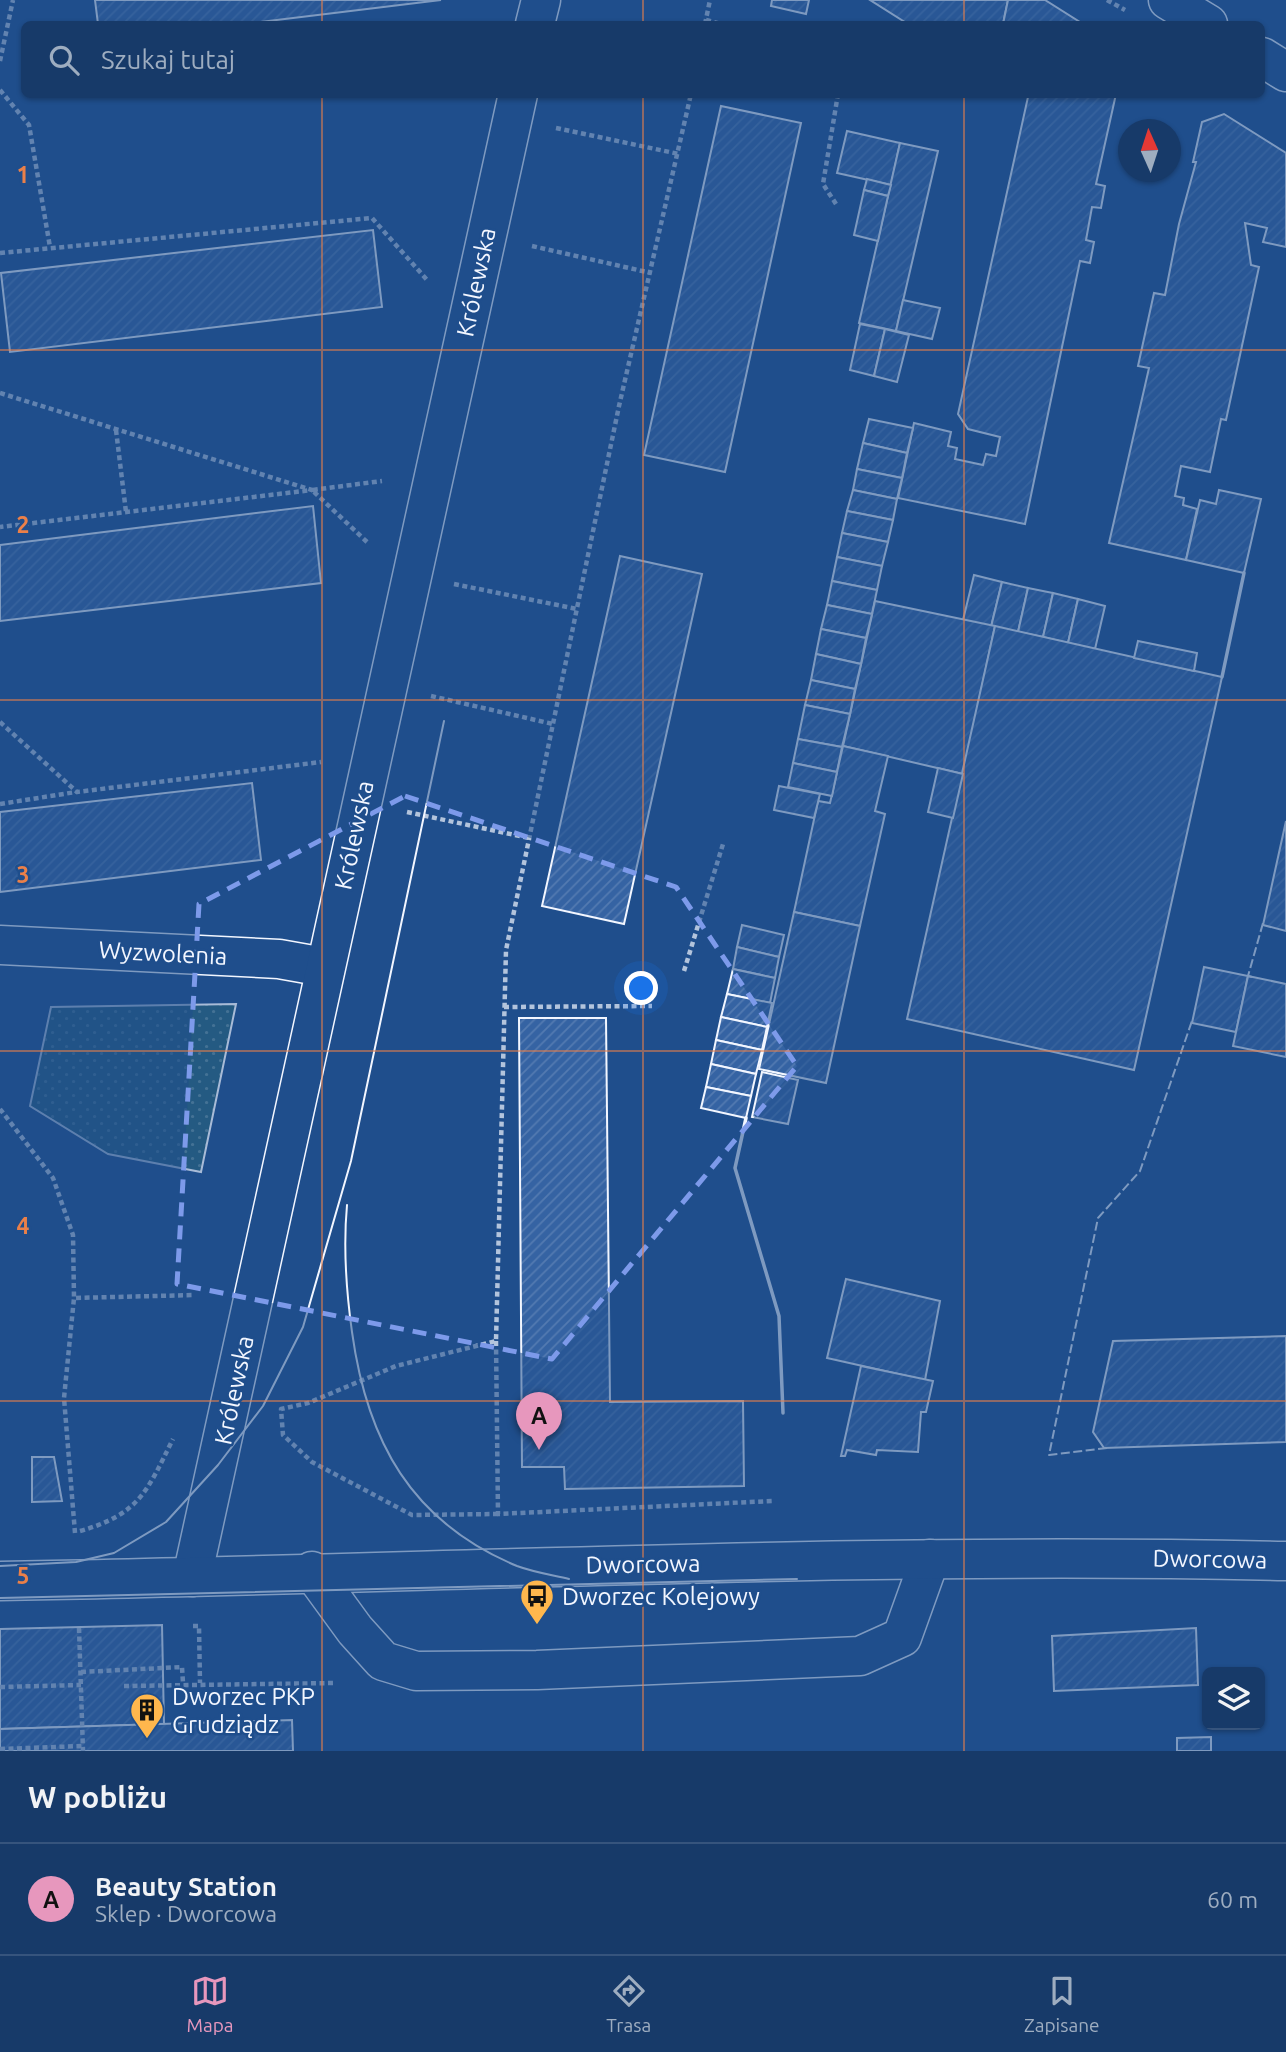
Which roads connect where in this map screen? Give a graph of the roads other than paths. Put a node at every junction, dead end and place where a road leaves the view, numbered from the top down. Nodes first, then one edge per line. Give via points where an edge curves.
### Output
1 (541, 0) edge
2 (1168, 0) edge
3 (536, 21) edge
4 (1203, 21) edge
5 (1265, 59) edge
6 (1286, 72) edge
7 (515, 106) edge
8 (0, 946) edge
9 (324, 967) junction
10 (930, 1559) junction
11 (1286, 1561) edge
12 (312, 1571) junction
13 (192, 1577) junction
14 (0, 1581) edge

1 - 3 street
2 - 4 street
5 - 6 street
7 - 9 street, Królewska
8 - 9 street, Wyzwolenia via 279,958
9 - 13 street, Królewska
10 - 11 street, Dworcowa
10 - 12 street, Dworcowa
10 - 12 street via 902,1637 860,1656 537,1670 416,1671 383,1661
12 - 13 street, Dworcowa
13 - 14 street, Dworcowa

